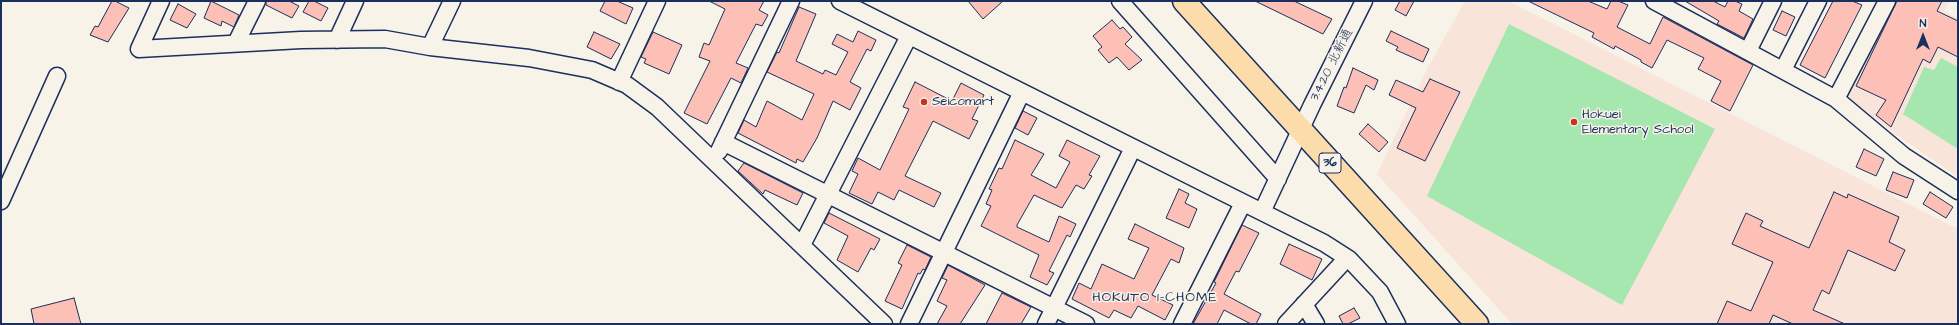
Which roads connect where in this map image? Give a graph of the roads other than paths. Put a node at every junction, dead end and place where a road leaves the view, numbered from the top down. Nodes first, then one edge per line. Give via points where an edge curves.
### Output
1 (161, 1) edge
2 (257, 1) edge
3 (355, 1) edge
4 (452, 1) edge
5 (657, 1) edge
6 (791, 1) edge
7 (840, 1) edge
8 (1120, 1) edge
9 (1184, 1) edge
10 (1364, 1) edge
11 (1654, 1) edge
12 (1773, 1) edge
13 (1818, 1) edge
14 (1887, 1) edge
15 (1683, 8) edge
16 (909, 36) junction
17 (337, 40) junction
18 (236, 43) junction
19 (430, 46) junction
20 (1748, 51) junction
21 (1783, 70) junction
22 (57, 76) dead end
23 (619, 82) junction
24 (1022, 92) junction
25 (1836, 99) junction
26 (1300, 129) junction
27 (723, 142) junction
28 (1133, 148) junction
29 (714, 162) junction
30 (1278, 179) junction
31 (1958, 191) edge
32 (827, 194) junction
33 (1, 201) edge
34 (1243, 203) junction
35 (1262, 212) junction
36 (802, 245) junction
37 (944, 253) junction
38 (1347, 258) junction
39 (1304, 304) junction
40 (1054, 308) junction
41 (884, 324) edge
42 (909, 324) edge
43 (1046, 324) edge
44 (1086, 324) edge
45 (1182, 324) edge
46 (1286, 324) edge
47 (1316, 324) edge
48 (1397, 324) edge
49 (1477, 324) edge

1 - 18 street via 139,49
2 - 18 street
3 - 17 street
4 - 19 street
5 - 23 street
6 - 27 street
7 - 16 street
8 - 30 street
9 - 26 highway, 36
10 - 26 street, 3.4.20 北新通
11 - 15 street
12 - 20 street
13 - 21 street
14 - 25 street
15 - 20 street
16 - 24 street
16 - 32 street
17 - 18 street
17 - 19 street via 385,39
19 - 23 street via 529,58 592,70
20 - 21 street
21 - 25 street
22 - 33 street
23 - 29 street via 657,107
24 - 28 street
24 - 37 street
25 - 31 street via 1904,156
26 - 30 street, 3.4.20 北新通
26 - 49 highway, 36
27 - 29 street
27 - 32 street
28 - 34 street
28 - 40 street
29 - 36 street
30 - 35 street, 3.4.20 北新通
32 - 36 street
32 - 37 street
34 - 35 street
34 - 45 street
35 - 38 street via 1324,243
36 - 41 street
37 - 40 street
37 - 42 street
38 - 39 street
38 - 48 street via 1380,292
39 - 46 street
39 - 47 street
40 - 43 street
40 - 44 street

